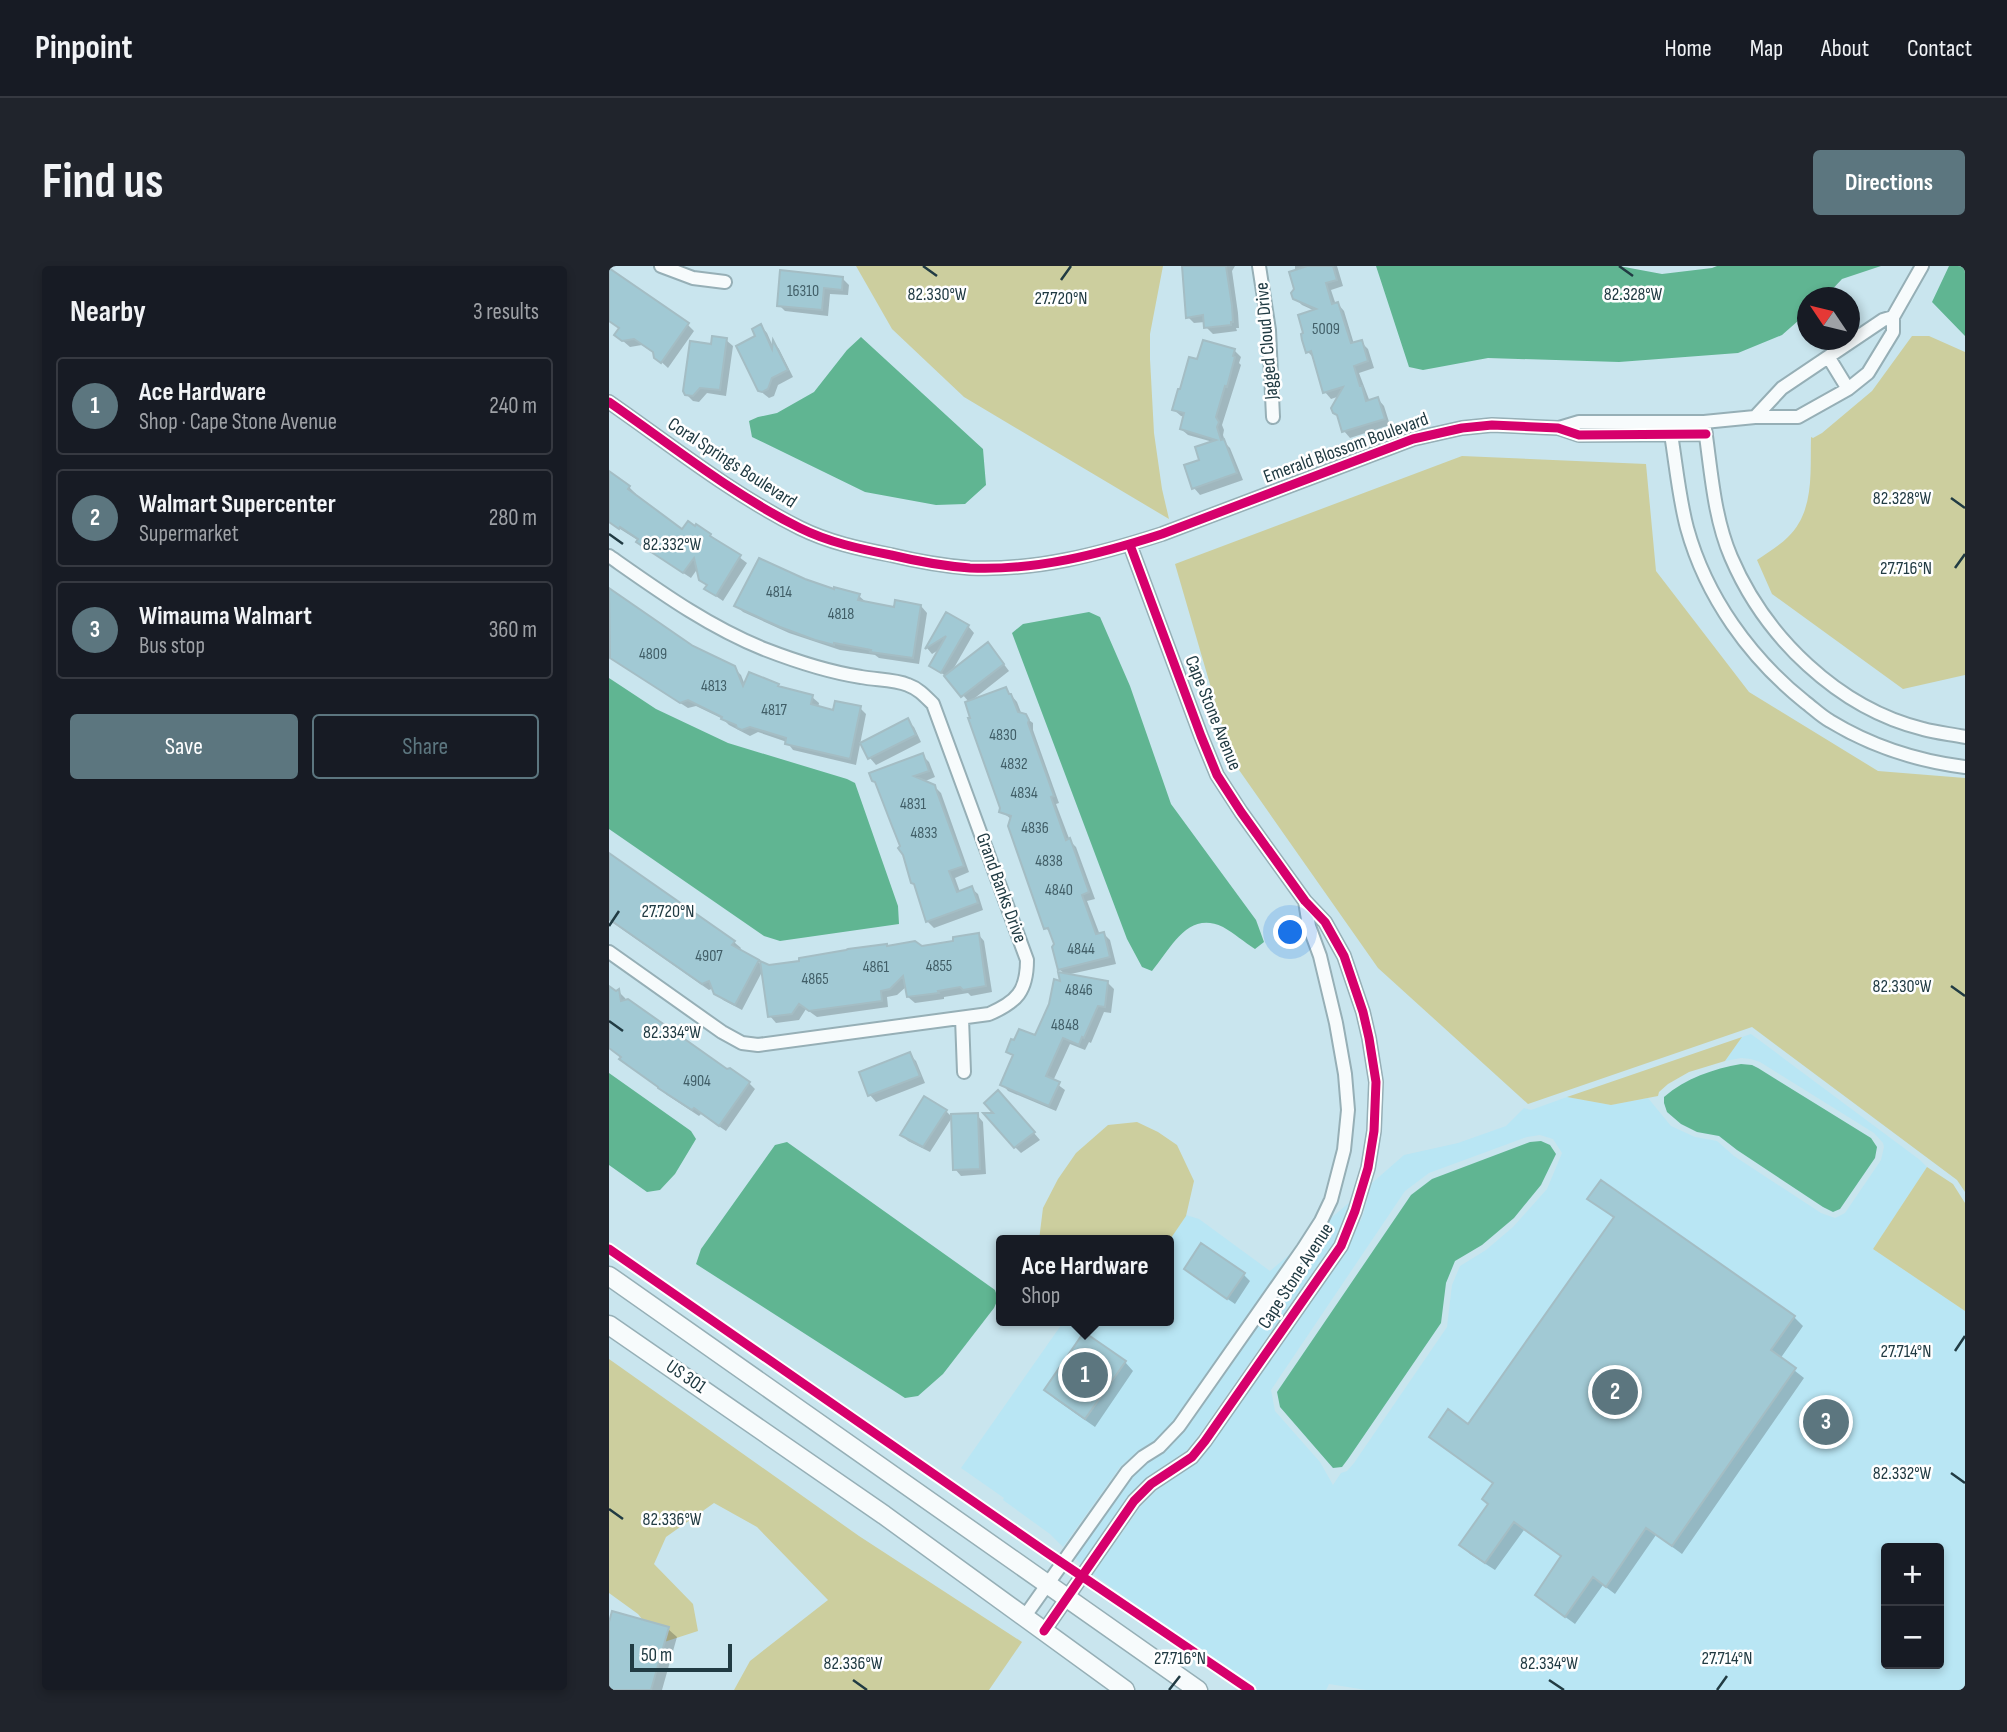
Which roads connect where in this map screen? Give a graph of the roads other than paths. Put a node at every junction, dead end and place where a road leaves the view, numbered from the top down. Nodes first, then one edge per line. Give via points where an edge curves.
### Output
1 (661, 266) edge
2 (1259, 266) edge
3 (1922, 266) edge
4 (725, 282) dead end
5 (1893, 317) junction
6 (1829, 358) junction
7 (1849, 389) junction
8 (612, 409) edge
9 (1273, 417) dead end
10 (1755, 417) junction
11 (1671, 428) junction
12 (1705, 428) junction
13 (1130, 544) junction
14 (609, 556) edge
15 (1965, 737) edge
16 (1965, 768) edge
17 (1305, 901) junction
18 (609, 952) edge
19 (962, 1018) junction
20 (964, 1072) dead end
21 (609, 1276) edge
22 (609, 1325) edge
23 (1047, 1583) junction
24 (1067, 1597) junction
25 (1025, 1616) junction
26 (1044, 1631) junction
27 (1125, 1690) edge
28 (1198, 1690) edge

1 - 4 street via 693,278
2 - 9 street, Jagged Cloud Drive via 1269,330
3 - 5 street, Emerald Blossom Boulevard
5 - 6 street
5 - 7 street, Emerald Blossom Boulevard via 1893,332 1868,373
6 - 7 street
6 - 10 street via 1782,388
7 - 10 street, Emerald Blossom Boulevard via 1798,417
8 - 13 street, Coral Springs Boulevard via 757,505 848,547 969,568 1037,565
10 - 12 street, Emerald Blossom Boulevard
11 - 12 street, Emerald Blossom Boulevard
11 - 13 street, Emerald Blossom Boulevard via 1579,422 1558,428 1492,425 1431,434
11 - 16 street via 1688,528 1704,573 1725,615 1758,658 1828,721 1931,763
12 - 15 street via 1717,513 1731,556 1754,601 1789,648 1829,684 1874,711 1922,729
13 - 17 street, Cape Stone Avenue via 1217,775
14 - 19 street, Grand Banks Drive via 710,623 763,649 809,665 906,684 933,704 1027,960 1027,979 1006,1007
17 - 23 street, Cape Stone Avenue via 1336,1023 1349,1110 1331,1200 1303,1250 1179,1426 1127,1472
17 - 24 street, Cape Stone Avenue via 1325,922 1343,956 1369,1038 1376,1082 1374,1131 1356,1211 1341,1246 1205,1441 1192,1457 1151,1484 1135,1501
18 - 19 street, Grand Banks Drive via 741,1043 758,1045
19 - 20 street
21 - 23 main road, US 301
22 - 25 main road, US 301 / US 301
23 - 24 main road, US 301
23 - 25 street, Cape Stone Avenue
24 - 26 street, Cape Stone Avenue
24 - 28 main road, US 301
25 - 26 main road, US 301
26 - 27 main road, US 301

